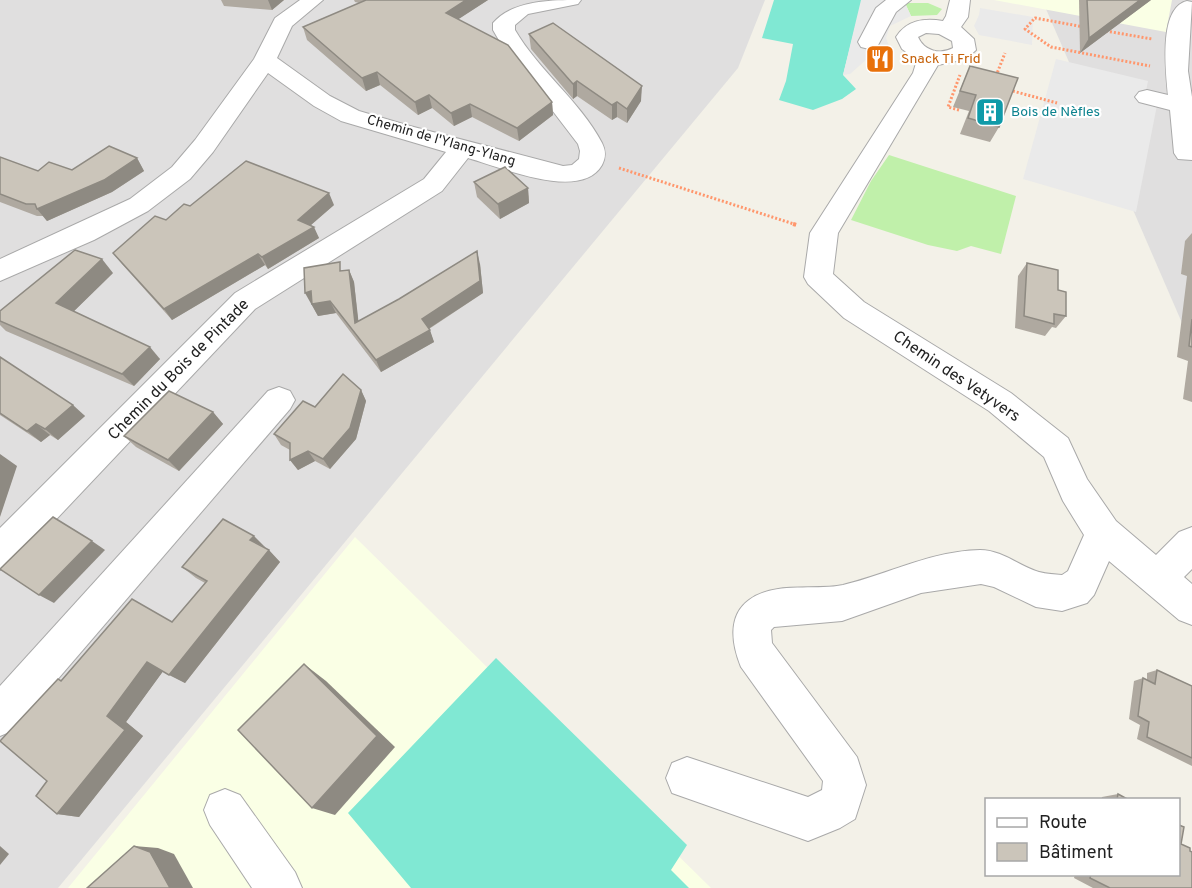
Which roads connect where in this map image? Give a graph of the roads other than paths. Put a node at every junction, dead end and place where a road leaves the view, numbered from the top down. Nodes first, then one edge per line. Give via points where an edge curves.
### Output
1 (313, 0) edge
2 (571, 0) edge
3 (901, 0) edge
4 (954, 2) edge
5 (1188, 6) edge
6 (948, 29) junction
7 (869, 42) dead end
8 (930, 57) junction
9 (265, 60) junction
10 (1147, 97) dead end
11 (1182, 106) junction
12 (463, 148) junction
13 (1187, 153) dead end
14 (0, 270) edge
15 (279, 400) dead end
16 (1103, 533) junction
17 (1192, 544) edge
18 (0, 553) edge
19 (1157, 579) junction
20 (1192, 607) edge
21 (0, 716) edge
22 (687, 778) dead end
23 (225, 810) dead end
24 (279, 888) edge

1 - 9 street via 284,23
2 - 12 street, Chemin de l'Ylang-Ylang via 521,9 507,18 504,30 584,133 593,152 591,159 580,172 564,176
3 - 7 street via 886,8
4 - 6 street via 957,17
5 - 11 street via 1179,17 1177,71
6 - 8 street via 963,39 964,50 951,58
6 - 8 street via 922,27 910,32 907,37 913,48
8 - 16 street, Chemin des Vetyvers via 924,73 824,233 818,277 854,310 1000,402 1056,448 1075,490
9 - 12 street, Chemin de l'Ylang-Ylang via 350,116
9 - 14 street via 204,146 181,172 148,199 117,218
10 - 11 street
11 - 13 street
12 - 18 street, Chemin du Bois de Pintade via 433,185 245,301
15 - 21 street
16 - 19 street
16 - 22 street via 1081,583 1062,593 1036,589 981,567 921,576 842,603 768,609 760,613 750,641 755,653 842,772 845,785 840,804 808,819
17 - 19 street
19 - 20 street
23 - 24 street

